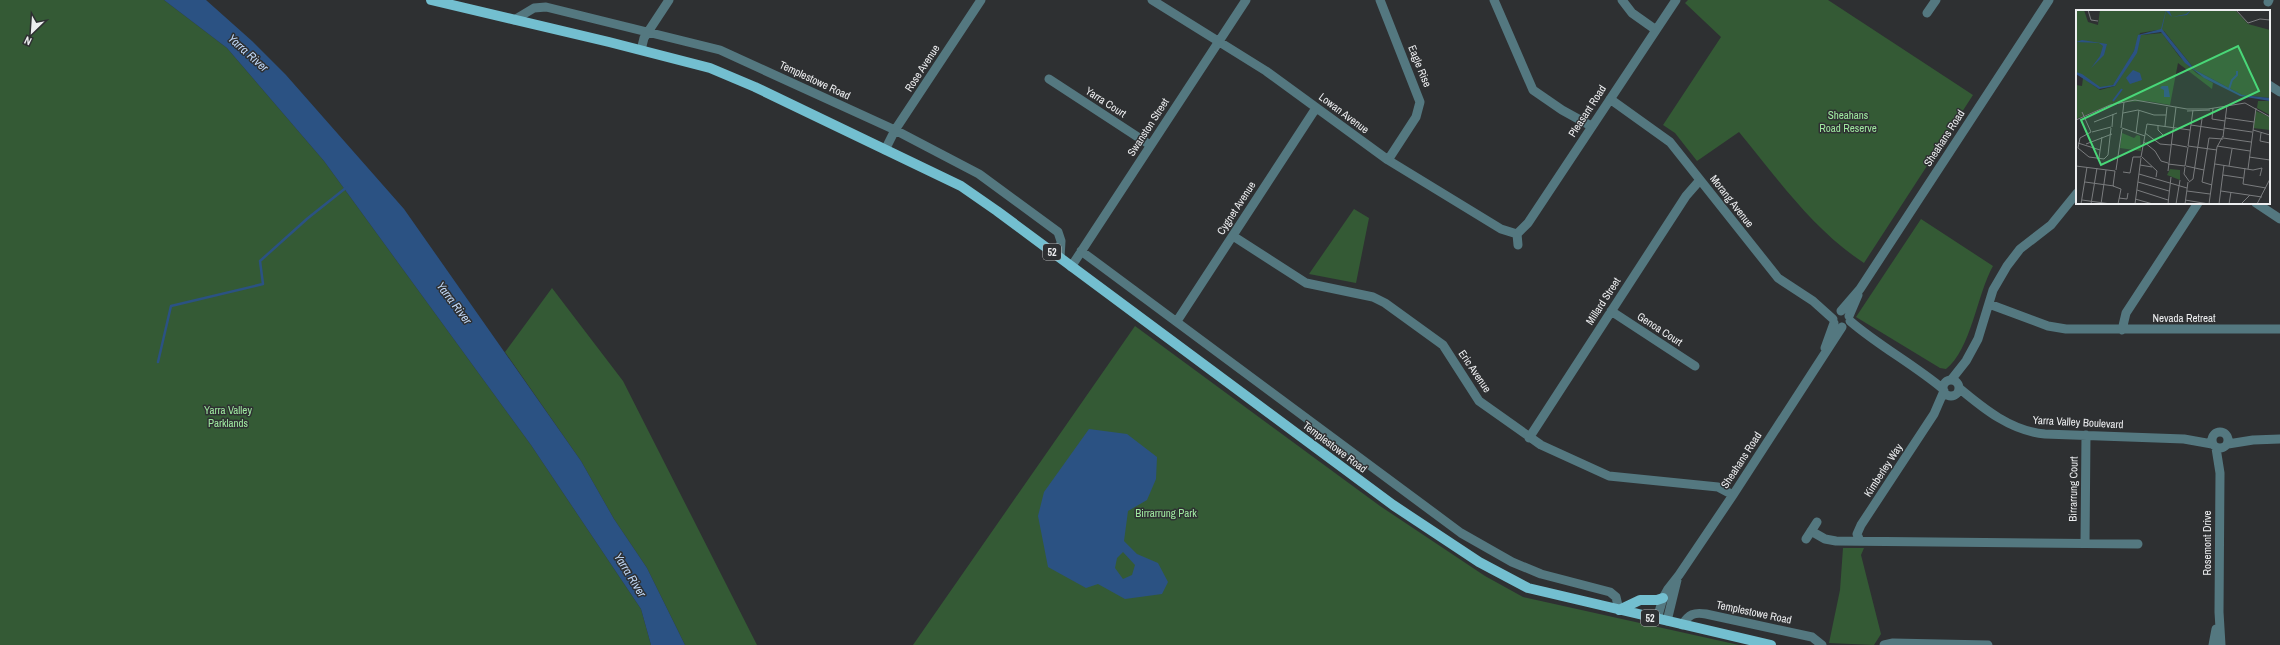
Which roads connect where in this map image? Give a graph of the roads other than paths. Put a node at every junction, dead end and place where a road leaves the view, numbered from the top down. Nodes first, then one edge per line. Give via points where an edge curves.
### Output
1 (431, 0) edge
2 (669, 0) edge
3 (981, 0) edge
4 (1152, 0) edge
5 (1246, 0) edge
6 (1380, 0) edge
7 (1494, 0) edge
8 (1622, 0) edge
9 (1676, 0) edge
10 (1924, 0) edge
11 (2049, 0) edge
12 (1934, 3) edge
13 (465, 4) edge
14 (1927, 13) dead end
15 (514, 20) junction
16 (1656, 30) junction
17 (648, 32) junction
18 (1219, 42) junction
19 (641, 50) junction
20 (1049, 79) dead end
21 (1608, 101) junction
22 (1316, 108) junction
23 (1590, 129) junction
24 (895, 130) junction
25 (1150, 145) junction
26 (885, 150) junction
27 (1388, 160) junction
28 (1700, 180) junction
29 (2076, 194) edge
30 (2197, 204) edge
31 (2258, 204) edge
32 (2280, 219) edge
33 (1516, 234) junction
34 (1233, 236) junction
35 (1518, 245) dead end
36 (1081, 251) junction
37 (1060, 258) junction
38 (1071, 267) junction
39 (1860, 290) junction
40 (1989, 304) junction
41 (1611, 311) junction
42 (1836, 316) junction
43 (1177, 321) junction
44 (1846, 323) junction
45 (2280, 329) edge
46 (2122, 330) junction
47 (1822, 356) junction
48 (1695, 366) dead end
49 (1951, 388) junction
50 (2086, 435) junction
51 (1528, 438) junction
52 (2280, 439) edge
53 (2220, 442) junction
54 (1733, 495) junction
55 (1817, 522) dead end
56 (1860, 541) junction
57 (2085, 543) junction
58 (2138, 544) dead end
59 (1679, 575) junction
60 (1663, 598) junction
61 (1619, 610) junction
62 (2218, 612) junction
63 (1662, 620) junction
64 (1682, 625) junction
65 (1771, 645) edge
66 (1822, 645) edge
67 (1884, 645) edge
68 (1988, 645) edge
69 (2214, 645) edge
70 (2221, 645) edge

1 - 13 main road, Templestowe Road / 52
2 - 17 street
3 - 24 street, Rose Avenue
4 - 18 street, Lowan Avenue
5 - 18 street, Swanston Street
6 - 27 street, Eagle Rise via 1420,102 1416,117
7 - 23 street via 1533,90
8 - 16 street via 1632,13
9 - 16 street, Pleasant Road
10 - 12 street
11 - 39 street, Sheahans Road
12 - 14 street
13 - 15 main road, Templestowe Road / 52
15 - 17 street, Templestowe Road via 529,10 546,7
15 - 19 main road, Templestowe Road / 52
16 - 21 street, Pleasant Road
17 - 19 street
17 - 24 street, Templestowe Road via 720,50
18 - 22 street, Lowan Avenue via 1266,71
18 - 25 street, Swanston Street
19 - 26 main road, Templestowe Road / 52 via 710,68 733,77
20 - 25 street, Yarra Court
21 - 23 street, Pleasant Road
21 - 28 street, Morang Avenue via 1670,142
22 - 27 street, Lowan Avenue
22 - 34 street, Cygnet Avenue
23 - 33 street, Pleasant Road via 1528,223
24 - 26 street, Rose Avenue
24 - 37 street, Templestowe Road via 979,174 1058,232 1061,241
25 - 36 street, Swanston Street
26 - 37 main road, Templestowe Road / 52 via 961,186
27 - 33 street, Lowan Avenue via 1501,229
28 - 41 street, Millard Street via 1686,196
28 - 42 street, Morang Avenue via 1778,278
29 - 40 street via 2051,225 2013,256 2001,274
30 - 46 street via 2126,313
31 - 32 street
33 - 35 street
34 - 43 street, Cygnet Avenue
34 - 51 street, Eric Avenue via 1306,282 1373,297 1385,303 1439,341 1475,396
36 - 38 street, Swanston Street
36 - 43 street, Templestowe Road
37 - 38 main road, Templestowe Road / 52
38 - 61 main road, Templestowe Road / 52 via 1393,505 1454,547 1528,588
39 - 42 street, Sheahans Road
39 - 44 street, Sheahans Road
40 - 46 street, Nevada Retreat via 2056,328
40 - 49 street via 1982,330
41 - 48 street, Genoa Court
41 - 51 street, Millard Street
42 - 44 street
42 - 44 street via 1846,312
42 - 47 street, Sheahans Road
43 - 61 street, Templestowe Road via 1461,533 1512,562 1541,574 1610,592 1616,597
44 - 47 street, Sheahans Road
44 - 49 street
45 - 46 street, Nevada Retreat
47 - 54 street, Sheahans Road
49 - 50 street, Yarra Valley Boulevard via 2009,424 2027,432
49 - 56 street, Kimberley Way via 1861,525 1857,534
50 - 53 street, Yarra Valley Boulevard
50 - 57 street, Birrarrung Court
51 - 54 street, Eric Avenue via 1609,476 1718,487
52 - 53 street, Yarra Valley Boulevard
53 - 62 street, Rosemont Drive
54 - 59 street, Sheahans Road
55 - 56 street via 1809,535 1829,540
56 - 57 street
57 - 58 street
59 - 60 street, Sheahans Road
59 - 63 street, Sheahans Road
60 - 61 main road via 1640,600
60 - 63 street, Sheahans Road
61 - 63 main road, Templestowe Road / 52
62 - 69 street, Rosemont Drive
62 - 70 street, Rosemont Drive
63 - 64 main road, Templestowe Road / 52
64 - 65 main road, Templestowe Road / 52
64 - 66 street, Templestowe Road via 1692,614 1706,614 1812,637
67 - 68 street

